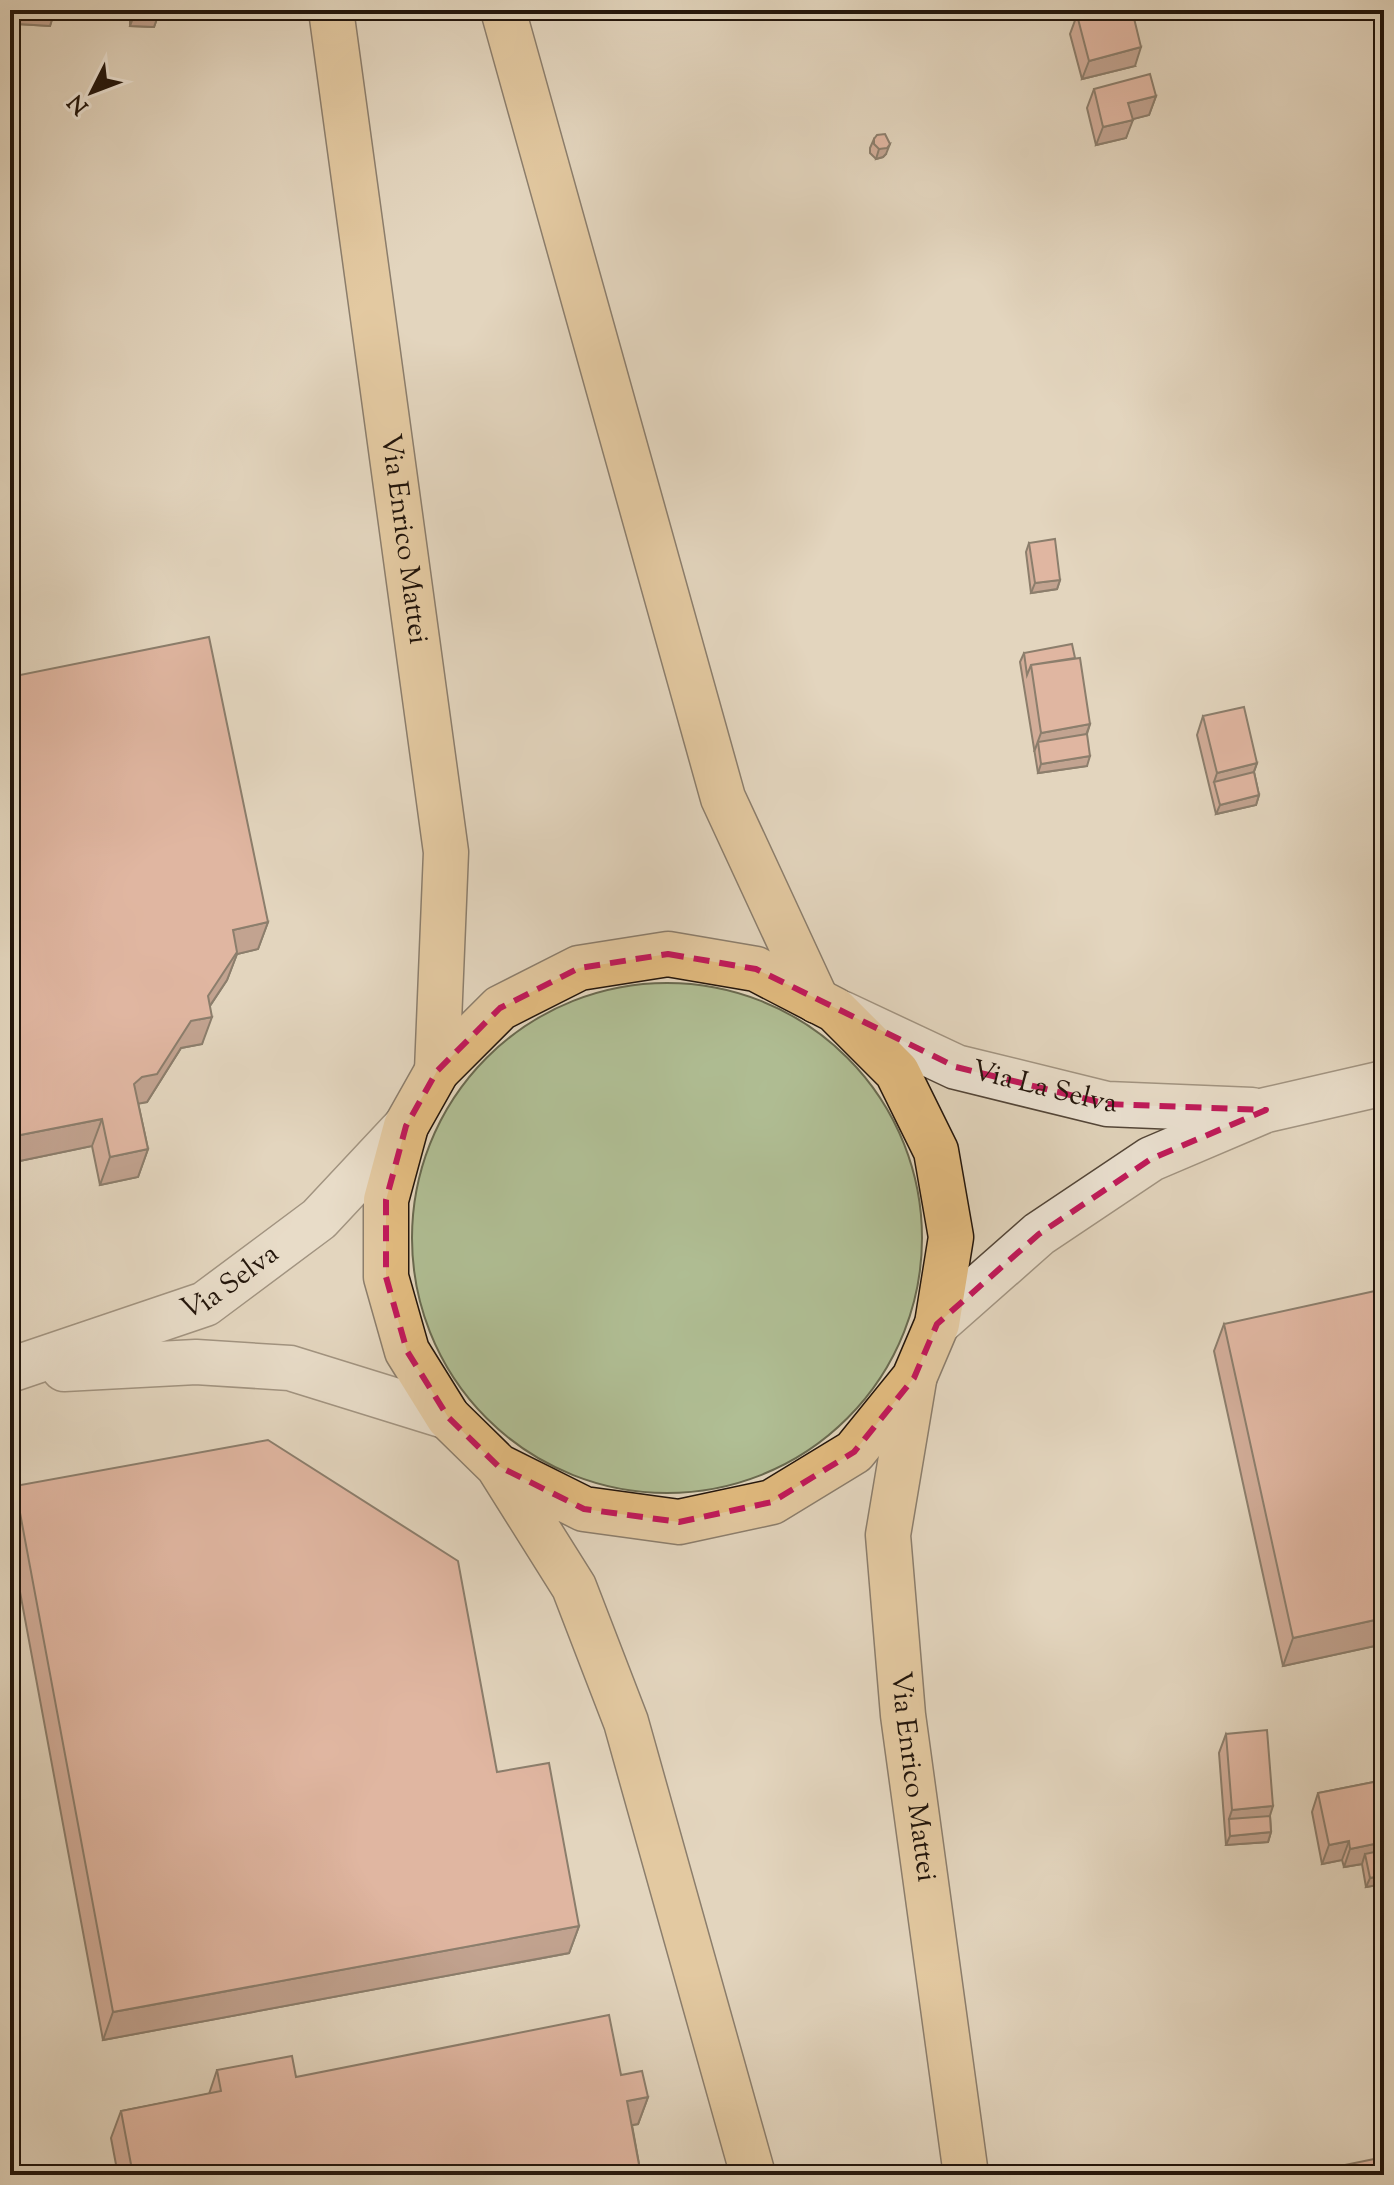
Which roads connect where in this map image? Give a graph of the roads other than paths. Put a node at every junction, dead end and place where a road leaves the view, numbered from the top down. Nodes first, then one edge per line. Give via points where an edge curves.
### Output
1 (331, 10) edge
2 (515, 22) edge
3 (826, 1006) junction
4 (437, 1071) junction
5 (1384, 1083) edge
6 (1266, 1110) junction
7 (406, 1126) junction
8 (937, 1324) junction
9 (10, 1370) edge
10 (10, 1377) edge
11 (914, 1378) junction
12 (448, 1417) junction
13 (498, 1466) junction
14 (753, 2175) edge
15 (966, 2175) edge

1 - 4 main road, Via Enrico Mattei via 446,852
2 - 3 main road via 723,798
3 - 4 main road via 756,969 668,954 579,968 500,1008
3 - 6 street, Via La Selva via 956,1067 1107,1104
3 - 8 main road via 897,1072 936,1151 951,1237
4 - 7 main road
5 - 6 street, Via La Selva
6 - 8 street, Via La Selva via 1151,1159 1039,1234
7 - 9 street, Via Selva via 319,1219 205,1304
7 - 12 main road via 386,1200 386,1277 407,1351
8 - 11 main road
10 - 12 street, Via Selva via 74,1367 196,1362 290,1368
11 - 13 main road via 854,1452 772,1502 679,1522 584,1509
11 - 15 main road, Via Enrico Mattei via 888,1535 903,1715
12 - 13 main road
13 - 14 main road via 574,1587 626,1722

